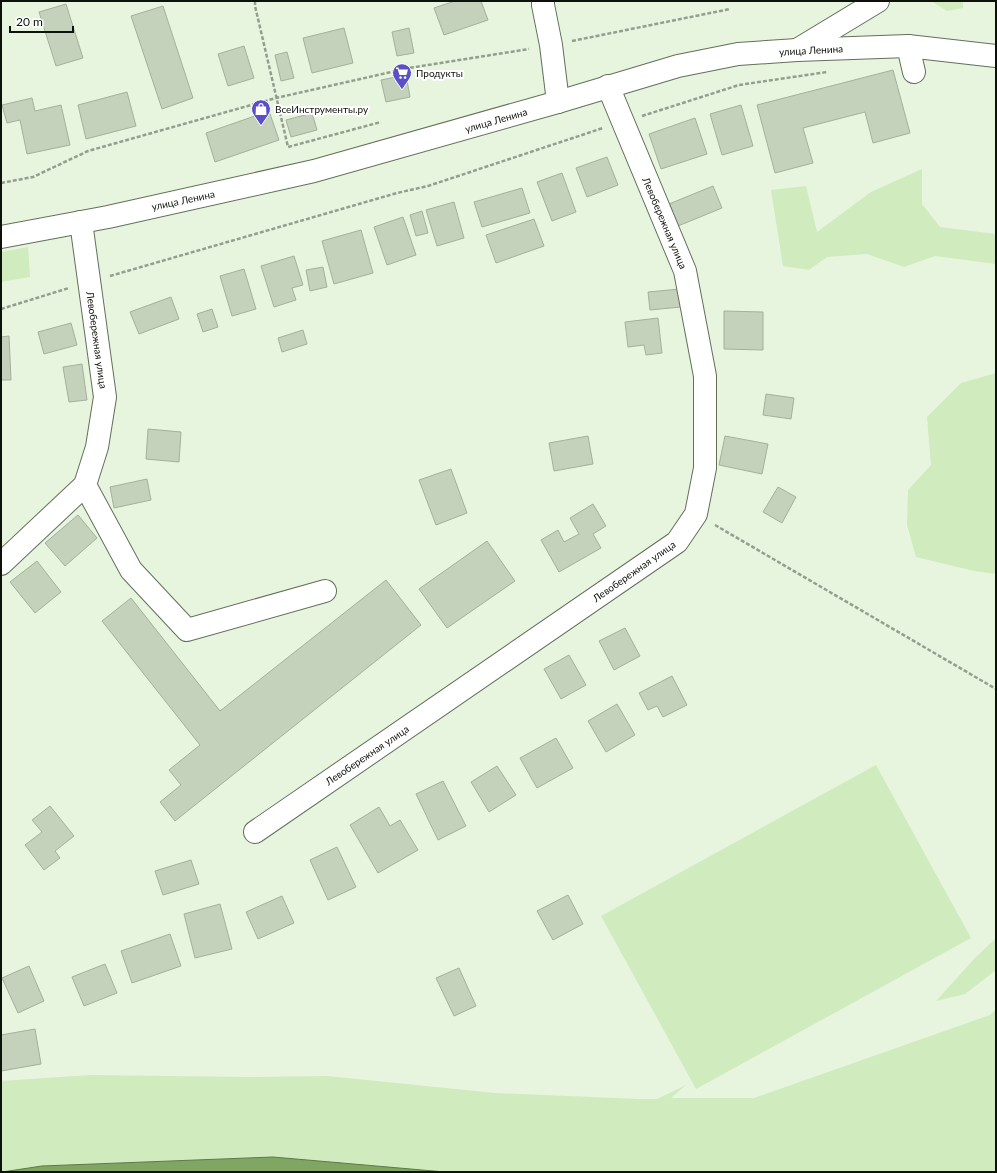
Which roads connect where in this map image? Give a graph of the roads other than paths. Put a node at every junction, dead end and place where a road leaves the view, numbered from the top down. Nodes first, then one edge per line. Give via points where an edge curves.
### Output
1 (543, 1) edge
2 (878, 1) edge
3 (908, 46) junction
4 (797, 50) junction
5 (996, 56) edge
6 (914, 72) dead end
7 (608, 86) junction
8 (558, 102) junction
9 (81, 222) junction
10 (1, 237) edge
11 (84, 485) junction
12 (1, 564) edge
13 (325, 591) dead end
14 (255, 832) dead end

1 - 8 street
2 - 4 street
3 - 4 street, улица Ленина
3 - 5 street, улица Ленина
3 - 6 street
4 - 7 street, улица Ленина via 738,54 678,66
7 - 8 street, улица Ленина
7 - 14 street, Левобережная улица via 685,271 705,376 705,468 696,514 678,542
8 - 9 street, улица Ленина via 314,171
9 - 10 street, улица Ленина
9 - 11 street, Левобережная улица via 104,397 97,447
11 - 12 street, Левобережная улица
11 - 13 street via 131,570 187,630

